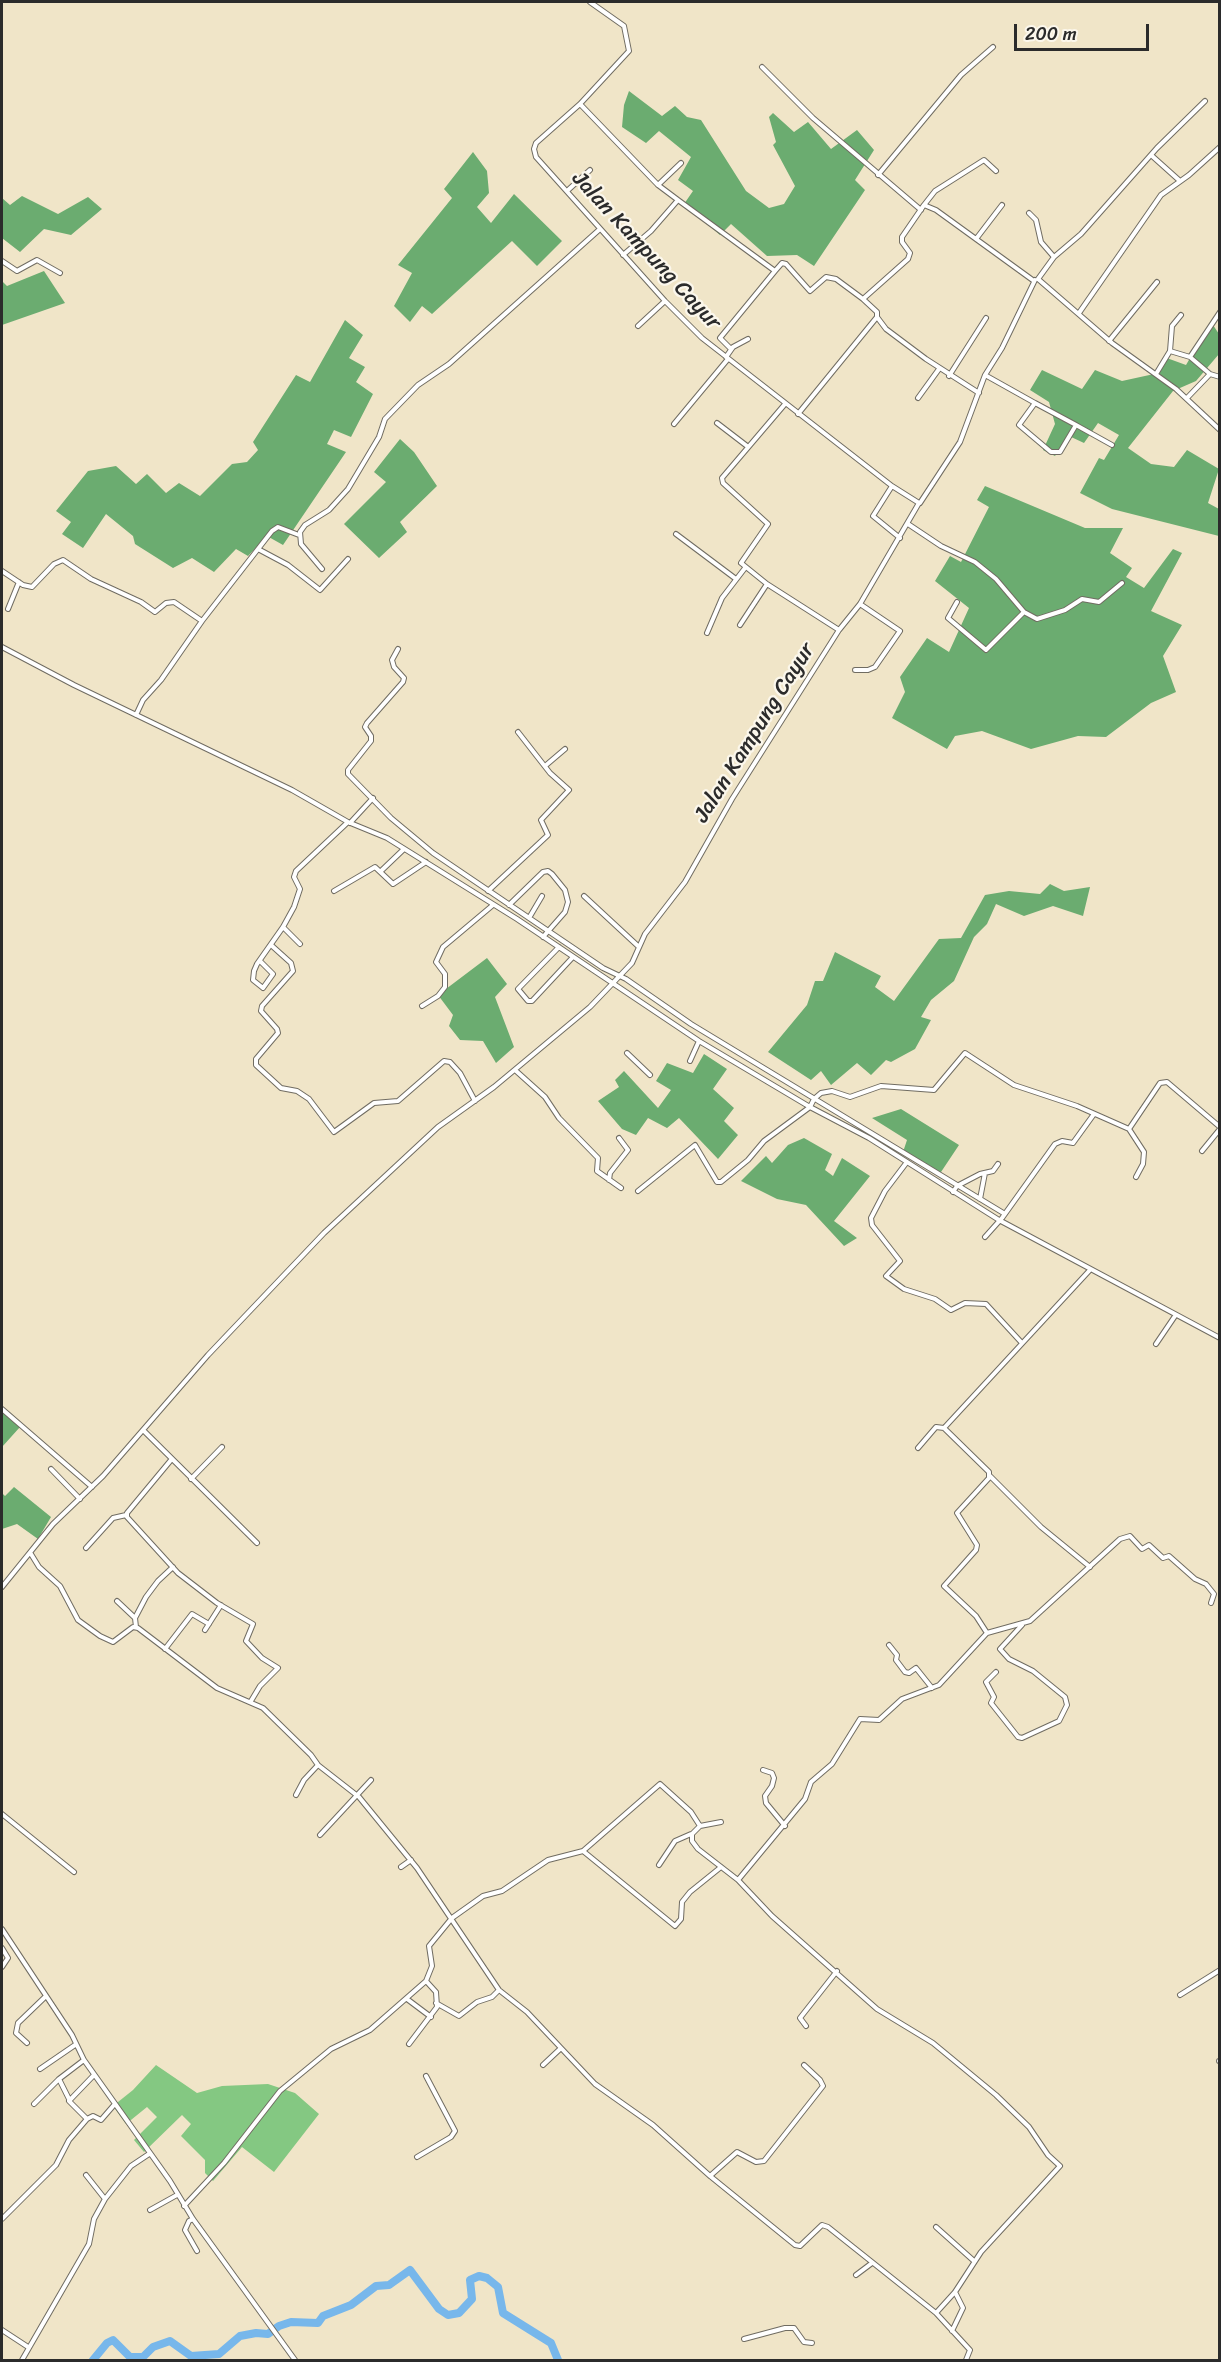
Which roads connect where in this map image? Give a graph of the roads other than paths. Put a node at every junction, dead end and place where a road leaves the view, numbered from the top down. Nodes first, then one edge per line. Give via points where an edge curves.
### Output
1 (590, 2) edge
2 (993, 47) dead end
3 (762, 68) dead end
4 (1205, 101) dead end
5 (580, 104) junction
6 (1220, 147) edge
7 (1151, 155) junction
8 (681, 163) dead end
9 (590, 170) dead end
10 (996, 171) dead end
11 (878, 175) junction
12 (1180, 181) junction
13 (658, 185) junction
14 (567, 191) junction
15 (678, 200) junction
16 (1002, 205) dead end
17 (924, 206) junction
18 (921, 210) junction
19 (1029, 213) dead end
20 (600, 229) junction
21 (976, 239) junction
22 (623, 255) junction
23 (1054, 257) junction
24 (2, 261) edge
25 (775, 271) junction
26 (60, 273) dead end
27 (1036, 280) junction
28 (1157, 282) dead end
29 (864, 299) junction
30 (665, 301) junction
31 (1220, 312) edge
32 (1079, 313) junction
33 (1181, 315) dead end
34 (878, 317) junction
35 (986, 318) dead end
36 (638, 326) dead end
37 (748, 339) dead end
38 (1109, 341) junction
39 (731, 349) junction
40 (1170, 351) junction
41 (1190, 357) junction
42 (727, 358) junction
43 (939, 369) junction
44 (1156, 374) junction
45 (1210, 374) junction
46 (985, 375) junction
47 (949, 376) junction
48 (1220, 377) edge
49 (979, 393) junction
50 (918, 398) dead end
51 (1187, 398) junction
52 (1035, 403) junction
53 (785, 404) junction
54 (798, 414) junction
55 (717, 423) dead end
56 (674, 424) dead end
57 (1076, 424) junction
58 (1220, 430) edge
59 (1112, 445) dead end
60 (747, 446) junction
61 (892, 486) junction
62 (920, 503) junction
63 (908, 524) junction
64 (676, 534) dead end
65 (299, 535) junction
66 (901, 538) junction
67 (258, 549) junction
68 (348, 559) dead end
69 (745, 568) junction
70 (322, 569) dead end
71 (2, 571) edge
72 (736, 579) junction
73 (19, 582) junction
74 (1122, 583) dead end
75 (767, 584) junction
76 (957, 602) dead end
77 (860, 604) junction
78 (8, 609) dead end
79 (1024, 612) junction
80 (202, 621) junction
81 (740, 626) dead end
82 (839, 630) junction
83 (707, 633) dead end
84 (2, 647) edge
85 (398, 650) dead end
86 (855, 670) dead end
87 (138, 711) junction
88 (518, 732) dead end
89 (565, 749) dead end
90 (545, 766) junction
91 (373, 798) junction
92 (349, 822) junction
93 (404, 849) junction
94 (426, 862) junction
95 (381, 871) junction
96 (334, 891) dead end
97 (488, 891) junction
98 (542, 896) dead end
99 (585, 896) dead end
100 (493, 905) junction
101 (509, 905) junction
102 (529, 918) junction
103 (283, 927) junction
104 (547, 930) junction
105 (543, 937) junction
106 (300, 944) dead end
107 (271, 945) junction
108 (559, 947) junction
109 (640, 948) junction
110 (573, 957) junction
111 (260, 961) junction
112 (615, 979) junction
113 (422, 1006) dead end
114 (699, 1041) junction
115 (627, 1053) dead end
116 (690, 1061) dead end
117 (515, 1070) junction
118 (650, 1075) dead end
119 (815, 1098) junction
120 (475, 1101) junction
121 (810, 1106) junction
122 (1094, 1114) junction
123 (1220, 1128) edge
124 (1129, 1129) junction
125 (619, 1138) dead end
126 (1202, 1151) dead end
127 (907, 1162) junction
128 (998, 1164) dead end
129 (985, 1173) junction
130 (1136, 1177) dead end
131 (609, 1180) junction
132 (957, 1186) junction
133 (621, 1188) dead end
134 (638, 1191) dead end
135 (953, 1192) junction
136 (980, 1199) junction
137 (1002, 1217) junction
138 (985, 1237) dead end
139 (1089, 1270) junction
140 (1175, 1316) junction
141 (1220, 1338) edge
142 (1021, 1341) junction
143 (1156, 1344) dead end
144 (2, 1408) edge
145 (944, 1428) junction
146 (143, 1430) junction
147 (222, 1447) dead end
148 (918, 1448) dead end
149 (171, 1460) junction
150 (51, 1469) dead end
151 (990, 1475) junction
152 (191, 1479) junction
153 (92, 1487) junction
154 (80, 1499) junction
155 (126, 1515) junction
156 (257, 1543) dead end
157 (86, 1548) dead end
158 (31, 1554) junction
159 (173, 1567) junction
160 (1090, 1567) junction
161 (2, 1587) edge
162 (117, 1601) dead end
163 (1211, 1603) dead end
164 (221, 1605) junction
165 (135, 1618) junction
166 (208, 1624) junction
167 (1022, 1625) junction
168 (136, 1627) junction
169 (205, 1630) dead end
170 (987, 1633) junction
171 (889, 1645) dead end
172 (165, 1649) junction
173 (996, 1672) dead end
174 (933, 1688) junction
175 (250, 1701) junction
176 (318, 1765) junction
177 (763, 1770) dead end
178 (371, 1779) dead end
179 (356, 1794) junction
180 (296, 1795) dead end
181 (2, 1814) edge
182 (721, 1822) dead end
183 (700, 1826) junction
184 (785, 1826) junction
185 (692, 1834) junction
186 (320, 1835) dead end
187 (583, 1851) junction
188 (411, 1860) junction
189 (658, 1865) dead end
190 (401, 1867) dead end
191 (721, 1867) junction
192 (74, 1872) dead end
193 (738, 1880) junction
194 (452, 1918) junction
195 (2, 1929) edge
196 (2, 1948) edge
197 (2, 1967) edge
198 (1220, 1970) edge
199 (837, 1971) junction
200 (426, 1981) junction
201 (499, 1990) junction
202 (1180, 1995) dead end
203 (45, 1997) junction
204 (406, 1999) junction
205 (436, 2003) junction
206 (431, 2017) junction
207 (807, 2026) dead end
208 (27, 2043) dead end
209 (409, 2043) dead end
210 (75, 2045) junction
211 (560, 2049) junction
212 (84, 2060) junction
213 (543, 2065) dead end
214 (804, 2065) dead end
215 (40, 2069) dead end
216 (94, 2075) junction
217 (426, 2076) dead end
218 (59, 2079) junction
219 (69, 2100) junction
220 (34, 2104) dead end
221 (114, 2105) junction
222 (87, 2119) junction
223 (149, 2154) junction
224 (417, 2157) dead end
225 (86, 2175) dead end
226 (710, 2176) junction
227 (177, 2195) junction
228 (105, 2199) junction
229 (184, 2206) junction
230 (150, 2210) dead end
231 (2, 2219) edge
232 (193, 2219) junction
233 (936, 2227) dead end
234 (197, 2251) dead end
235 (974, 2261) junction
236 (872, 2263) junction
237 (856, 2275) dead end
238 (955, 2292) junction
239 (936, 2313) junction
240 (2, 2330) edge
241 (952, 2331) junction
242 (744, 2339) dead end
243 (812, 2343) dead end
244 (28, 2347) junction
245 (22, 2361) edge
246 (295, 2361) edge
247 (966, 2361) edge

1 - 5 street via 626,29 629,49
2 - 11 street via 962,75
3 - 11 street
4 - 7 street
5 - 13 street
5 - 14 street, Jalan Kampung Cayur via 534,149 536,157
6 - 12 street
7 - 12 street
7 - 23 street via 1081,234
8 - 13 street
9 - 14 street
10 - 17 street via 984,160 935,191
11 - 18 street
12 - 32 street via 1157,200
13 - 15 street
14 - 20 street, Jalan Kampung Cayur
15 - 22 street
15 - 25 street
16 - 21 street
17 - 18 street
17 - 21 street via 936,210
18 - 29 street via 902,240 910,253 908,259
19 - 23 street via 1036,220 1041,242
20 - 22 street, Jalan Kampung Cayur
20 - 65 street via 394,409 381,424 379,437 348,489 324,514 305,525
21 - 27 street
22 - 30 street, Jalan Kampung Cayur
23 - 27 street
24 - 26 street via 17,271 38,260
25 - 29 street via 786,264 810,291 830,276
25 - 39 street via 720,338
27 - 32 street
27 - 46 street, Jalan Kampung Cayur
28 - 38 street
29 - 34 street
30 - 36 street
30 - 42 street, Jalan Kampung Cayur
31 - 41 street
32 - 38 street
33 - 40 street via 1172,326
34 - 43 street via 886,329
34 - 54 street
35 - 47 street
37 - 39 street
38 - 44 street
39 - 42 street
40 - 41 street
40 - 44 street
41 - 45 street
42 - 53 street, Jalan Kampung Cayur
42 - 56 street
43 - 47 street
43 - 50 street
44 - 51 street
45 - 48 street
45 - 51 street
46 - 49 street, Jalan Kampung Cayur
46 - 52 street
47 - 49 street
49 - 62 street, Jalan Kampung Cayur via 952,457
51 - 58 street
52 - 57 street
52 - 57 street via 1019,425 1051,452 1060,452
53 - 54 street, Jalan Kampung Cayur
53 - 60 street
54 - 61 street, Jalan Kampung Cayur
55 - 60 street
57 - 59 street
60 - 69 street via 722,480 768,523 742,559
61 - 62 street, Jalan Kampung Cayur
61 - 66 street via 873,516
62 - 63 street, Jalan Kampung Cayur
63 - 66 street, Jalan Kampung Cayur
63 - 79 street via 982,567
64 - 72 street
65 - 67 street via 276,528
65 - 70 street via 304,550
66 - 77 street, Jalan Kampung Cayur
67 - 68 street via 288,565 320,590
67 - 80 street
69 - 72 street
69 - 75 street
71 - 73 street
72 - 83 street via 722,598
73 - 78 street
73 - 80 street via 32,587 63,560 154,612 174,602
74 - 79 street via 1099,602 1082,599 1038,620
75 - 81 street
75 - 82 street
76 - 79 street via 948,618 986,650
77 - 82 street, Jalan Kampung Cayur
77 - 86 street via 900,631 875,667
80 - 87 street
82 - 109 street, Jalan Kampung Cayur via 732,799 685,882 645,934
84 - 87 street
85 - 91 street via 392,660 403,682 367,723 371,741 348,770
87 - 92 street
88 - 90 street
89 - 90 street
90 - 97 street via 568,790 541,820 548,835
91 - 92 street
91 - 97 street via 433,853
92 - 93 street
92 - 103 street via 296,871 294,877 300,889
93 - 94 street
93 - 95 street
94 - 95 street via 393,884
94 - 100 street
95 - 96 street via 373,867
97 - 101 street
98 - 102 street
99 - 109 street
100 - 105 street
100 - 113 street via 443,947 436,962 445,974 446,987
101 - 102 street
101 - 104 street via 548,870 559,881 568,902 565,912
102 - 104 street
103 - 106 street
103 - 107 street
104 - 105 street
104 - 112 street
105 - 108 street
107 - 111 street
107 - 120 street via 291,963 293,971 262,1006 261,1011 278,1033 256,1059 256,1065 282,1089 297,1091 309,1099 334,1132 374,1103 398,1101 444,1060 460,1073
108 - 110 street
108 - 110 street via 518,989 528,1001
109 - 112 street, Jalan Kampung Cayur via 632,963
110 - 112 street
111 - 111 street via 252,978 263,988 273,974
112 - 114 street
112 - 117 street, Jalan Kampung Cayur via 599,999
112 - 119 street
114 - 116 street
114 - 121 street
115 - 118 street
117 - 120 street, Jalan Kampung Cayur
117 - 131 street via 545,1097 559,1118 598,1158 596,1170
119 - 121 street
119 - 122 street via 832,1091 851,1097 881,1086 934,1090 965,1053 1014,1085
119 - 132 street
120 - 146 street, Jalan Kampung Cayur via 438,1127 324,1233
121 - 127 street
121 - 134 street via 764,1141 721,1182 717,1182 695,1145
122 - 124 street
122 - 137 street via 1073,1143 1055,1144
123 - 124 street via 1170,1084 1162,1082
123 - 126 street
124 - 130 street via 1144,1152
125 - 131 street via 628,1150
127 - 135 street
127 - 142 street via 885,1191 871,1221 900,1261 886,1276 904,1289 936,1299 951,1310 965,1303 986,1304
128 - 129 street
129 - 132 street
129 - 136 street
131 - 133 street
132 - 135 street
132 - 136 street
135 - 137 street
136 - 137 street
137 - 138 street
137 - 139 street
139 - 140 street
139 - 142 street
140 - 141 street
140 - 143 street
142 - 145 street
144 - 153 street
145 - 148 street via 936,1427
145 - 151 street
146 - 149 street
146 - 153 street, Jalan Kampung Cayur
147 - 152 street
149 - 152 street
149 - 155 street
150 - 154 street
151 - 160 street via 1041,1527
151 - 170 street via 957,1513 977,1545 944,1586 976,1616
152 - 156 street
153 - 154 street, Jalan Kampung Cayur
154 - 158 street, Jalan Kampung Cayur via 53,1524
155 - 157 street via 113,1518
155 - 159 street
158 - 161 street, Jalan Kampung Cayur
158 - 168 street via 60,1586 78,1620 100,1636 113,1642
159 - 164 street
159 - 165 street via 154,1585
160 - 163 street via 1120,1539 1130,1536 1142,1549 1149,1545 1206,1584 1214,1594
160 - 167 street
162 - 165 street
164 - 166 street
164 - 175 street via 253,1624 246,1641 278,1668
165 - 168 street
166 - 169 street
166 - 172 street via 192,1614
167 - 170 street
167 - 173 street via 1000,1649 1065,1697 1067,1705 1059,1721 1018,1737 991,1703 994,1696 986,1682
168 - 172 street
170 - 174 street
171 - 174 street via 905,1672 916,1668
172 - 175 street via 217,1688
174 - 184 street via 902,1699 879,1720 860,1719 832,1764 811,1782 805,1799
175 - 176 street via 273,1716
176 - 179 street
176 - 180 street via 303,1780
177 - 184 street via 774,1778 765,1796 766,1803
178 - 179 street
179 - 186 street
179 - 188 street
181 - 192 street
182 - 183 street
183 - 185 street
183 - 187 street via 691,1812 660,1784
184 - 193 street
185 - 189 street via 675,1841
185 - 191 street via 698,1849
187 - 191 street via 675,1926 681,1919 682,1902
187 - 194 street via 548,1860
188 - 190 street
188 - 194 street
191 - 193 street
193 - 199 street via 772,1916
194 - 200 street via 429,1946 432,1966
194 - 201 street
195 - 203 street
196 - 197 street via 8,1958
198 - 202 street
199 - 207 street via 800,2018
199 - 235 street via 877,2009 933,2043 980,2081 1022,2119 1060,2166
200 - 204 street
200 - 205 street via 435,1992
201 - 205 street via 459,2016
201 - 211 street
203 - 208 street via 18,2022 16,2033
203 - 210 street
204 - 206 street
204 - 229 street via 370,2030 331,2049 280,2091 225,2163
205 - 206 street
206 - 209 street
210 - 212 street
210 - 215 street
211 - 213 street
211 - 226 street via 600,2088 622,2100
212 - 216 street
212 - 218 street
214 - 226 street via 823,2086 764,2162 737,2152
216 - 219 street
216 - 221 street
217 - 224 street via 455,2131
218 - 219 street
218 - 220 street
219 - 222 street
221 - 222 street via 101,2120 93,2116
221 - 223 street
222 - 231 street via 69,2140 56,2165
223 - 227 street
223 - 228 street via 131,2166
225 - 228 street
226 - 236 street via 795,2245 800,2246 825,2224
227 - 229 street
227 - 230 street
228 - 244 street via 94,2219 89,2244 41,2331
229 - 232 street
232 - 234 street via 185,2230
232 - 246 street
233 - 235 street
235 - 238 street
236 - 237 street
236 - 239 street
238 - 239 street
238 - 241 street via 963,2308
239 - 241 street
240 - 244 street
241 - 247 street via 970,2350
242 - 243 street via 794,2328 804,2342
244 - 245 street

